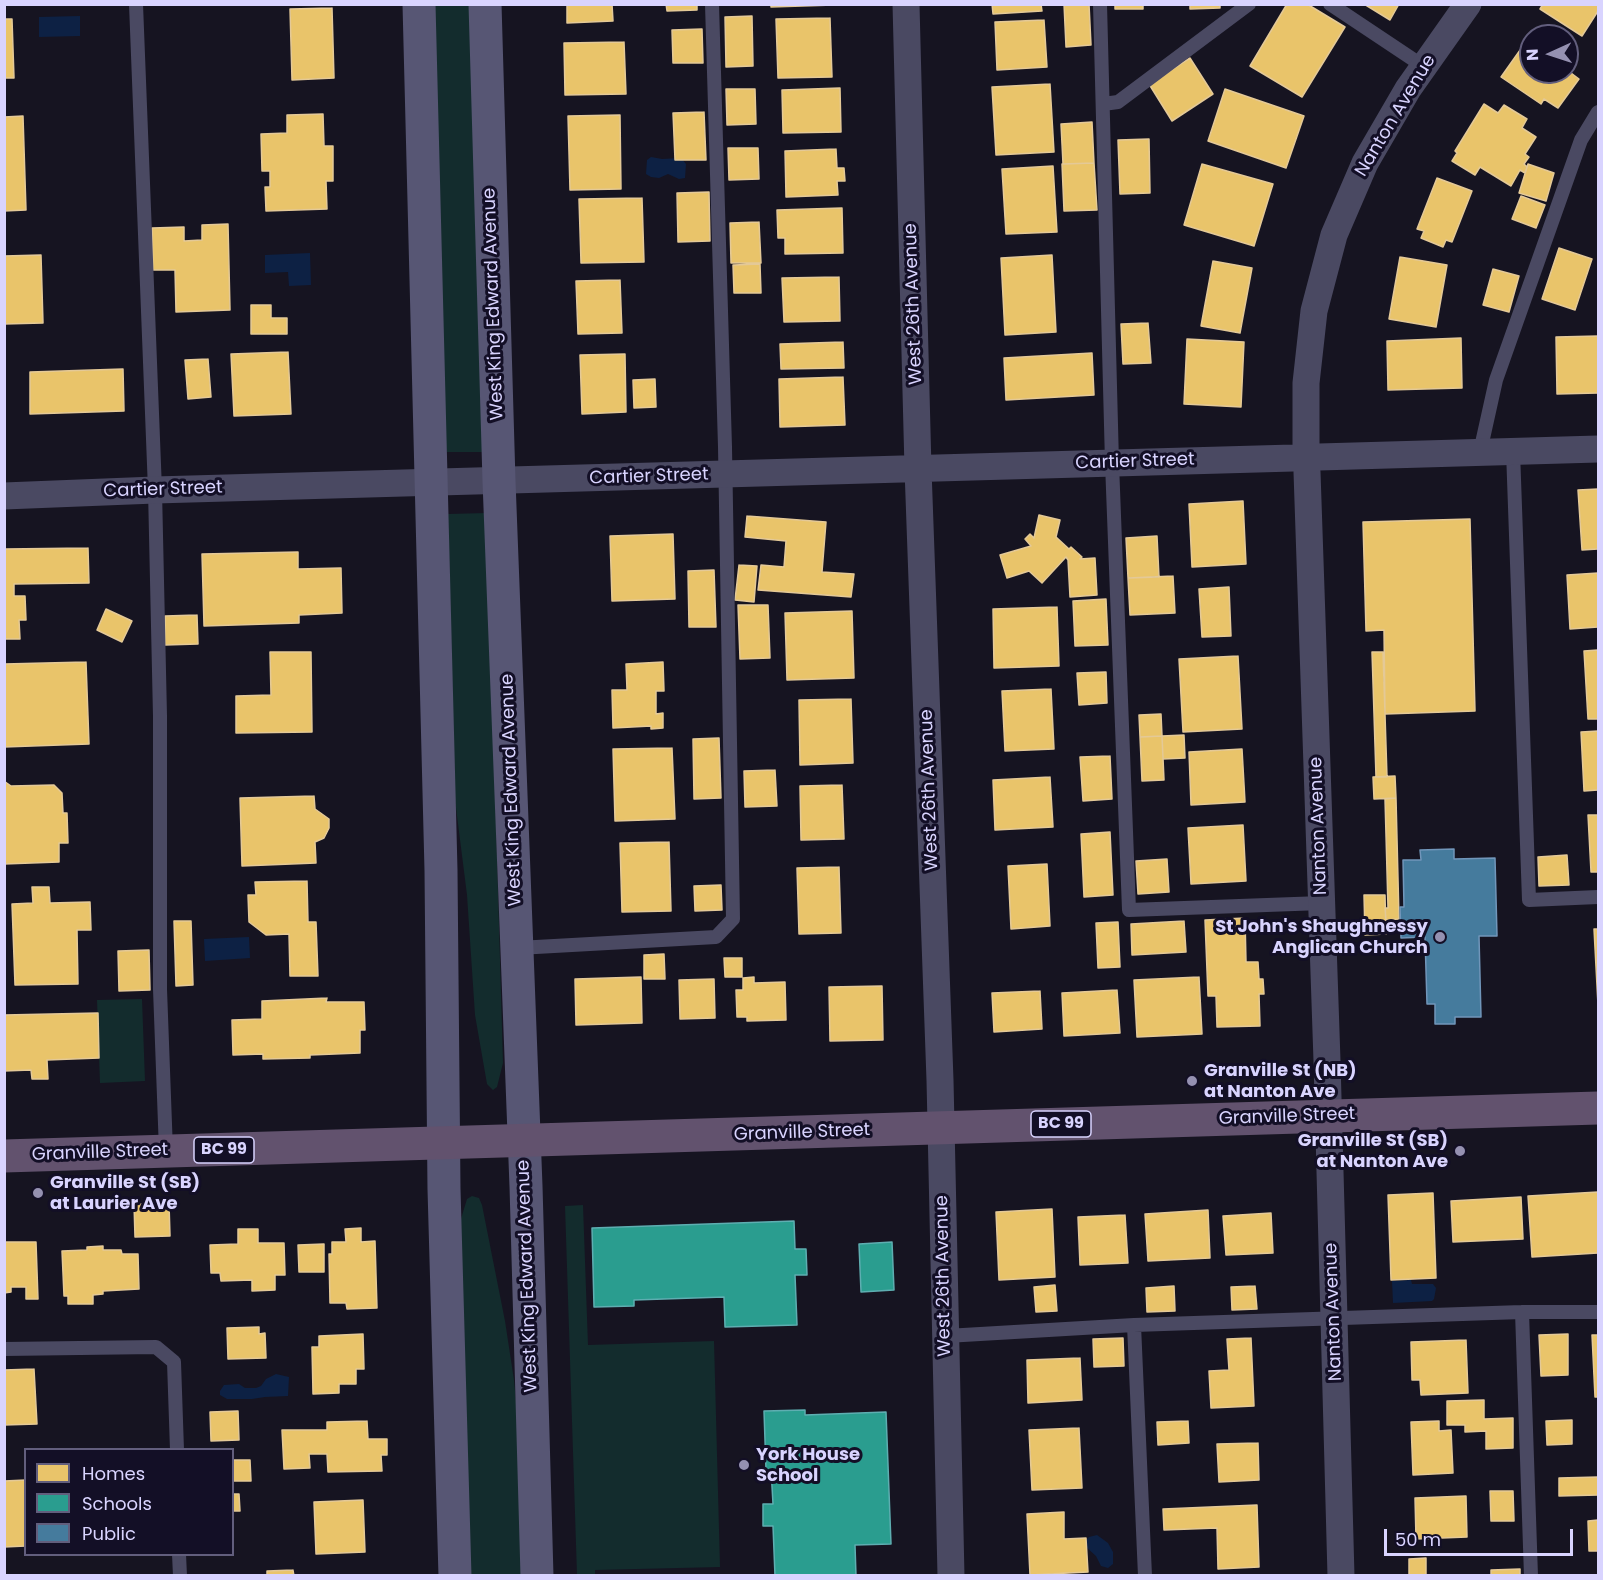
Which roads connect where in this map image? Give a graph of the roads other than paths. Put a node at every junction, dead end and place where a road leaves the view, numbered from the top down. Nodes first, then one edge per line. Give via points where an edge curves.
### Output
1 (136, 4) edge
2 (419, 4) edge
3 (485, 4) edge
4 (712, 4) edge
5 (906, 4) edge
6 (1100, 4) edge
7 (1249, 4) edge
8 (1330, 4) edge
9 (1468, 4) edge
10 (1423, 66) junction
11 (1102, 104) junction
12 (1599, 112) edge
13 (1599, 449) edge
14 (1513, 451) junction
15 (1480, 452) junction
16 (1306, 458) junction
17 (1112, 463) junction
18 (918, 469) junction
19 (726, 474) junction
20 (500, 481) junction
21 (431, 483) junction
22 (155, 490) junction
23 (4, 496) edge
24 (1599, 897) edge
25 (1322, 903) junction
26 (518, 948) junction
27 (1599, 1108) edge
28 (1329, 1116) junction
29 (941, 1128) junction
30 (524, 1141) junction
31 (443, 1144) junction
32 (166, 1151) junction
33 (4, 1156) edge
34 (1522, 1312) junction
35 (1599, 1312) edge
36 (1334, 1319) junction
37 (1134, 1325) junction
38 (946, 1335) junction
39 (4, 1349) edge
40 (177, 1448) edge
41 (179, 1556) edge
42 (180, 1575) edge
43 (454, 1575) edge
44 (537, 1575) edge
45 (951, 1575) edge
46 (1145, 1575) edge
47 (1341, 1575) edge
48 (1531, 1575) edge

1 - 22 lane
2 - 21 main road
3 - 20 main road, West King Edward Avenue
4 - 19 lane
5 - 18 street, West 26th Avenue
6 - 11 lane
7 - 11 lane via 1118,102
8 - 10 lane
9 - 10 street, Nanton Avenue
10 - 16 street, Nanton Avenue via 1365,163 1334,235 1314,311 1306,383
11 - 17 lane
12 - 15 lane via 1581,140 1496,381
13 - 14 street, Cartier Street
14 - 15 street, Cartier Street
14 - 24 lane via 1529,900
15 - 16 street, Cartier Street
16 - 17 street, Cartier Street
16 - 25 street, Nanton Avenue
17 - 18 street, Cartier Street
17 - 25 lane via 1129,910
18 - 19 street, Cartier Street
18 - 29 street, West 26th Avenue
19 - 20 street, Cartier Street
19 - 26 lane via 733,919 717,937
20 - 21 street, Cartier Street
20 - 26 main road, West King Edward Avenue
21 - 22 street, Cartier Street
21 - 31 main road
22 - 23 street, Cartier Street
22 - 32 lane via 160,988
25 - 28 street, Nanton Avenue
26 - 30 main road, West King Edward Avenue
27 - 28 highway, Granville Street / BC 99
28 - 29 highway, Granville Street / BC 99
28 - 36 street, Nanton Avenue
29 - 30 highway, Granville Street / BC 99
29 - 38 street, West 26th Avenue
30 - 31 highway, Granville Street / BC 99
30 - 44 main road, West King Edward Avenue
31 - 32 highway, Granville Street / BC 99
31 - 43 main road
32 - 33 highway, Granville Street / BC 99
34 - 35 lane
34 - 36 lane
34 - 48 lane
36 - 37 lane
36 - 47 street, Nanton Avenue
37 - 38 lane
37 - 46 lane
38 - 45 street, West 26th Avenue
39 - 40 lane via 156,1347 174,1362
41 - 42 lane

